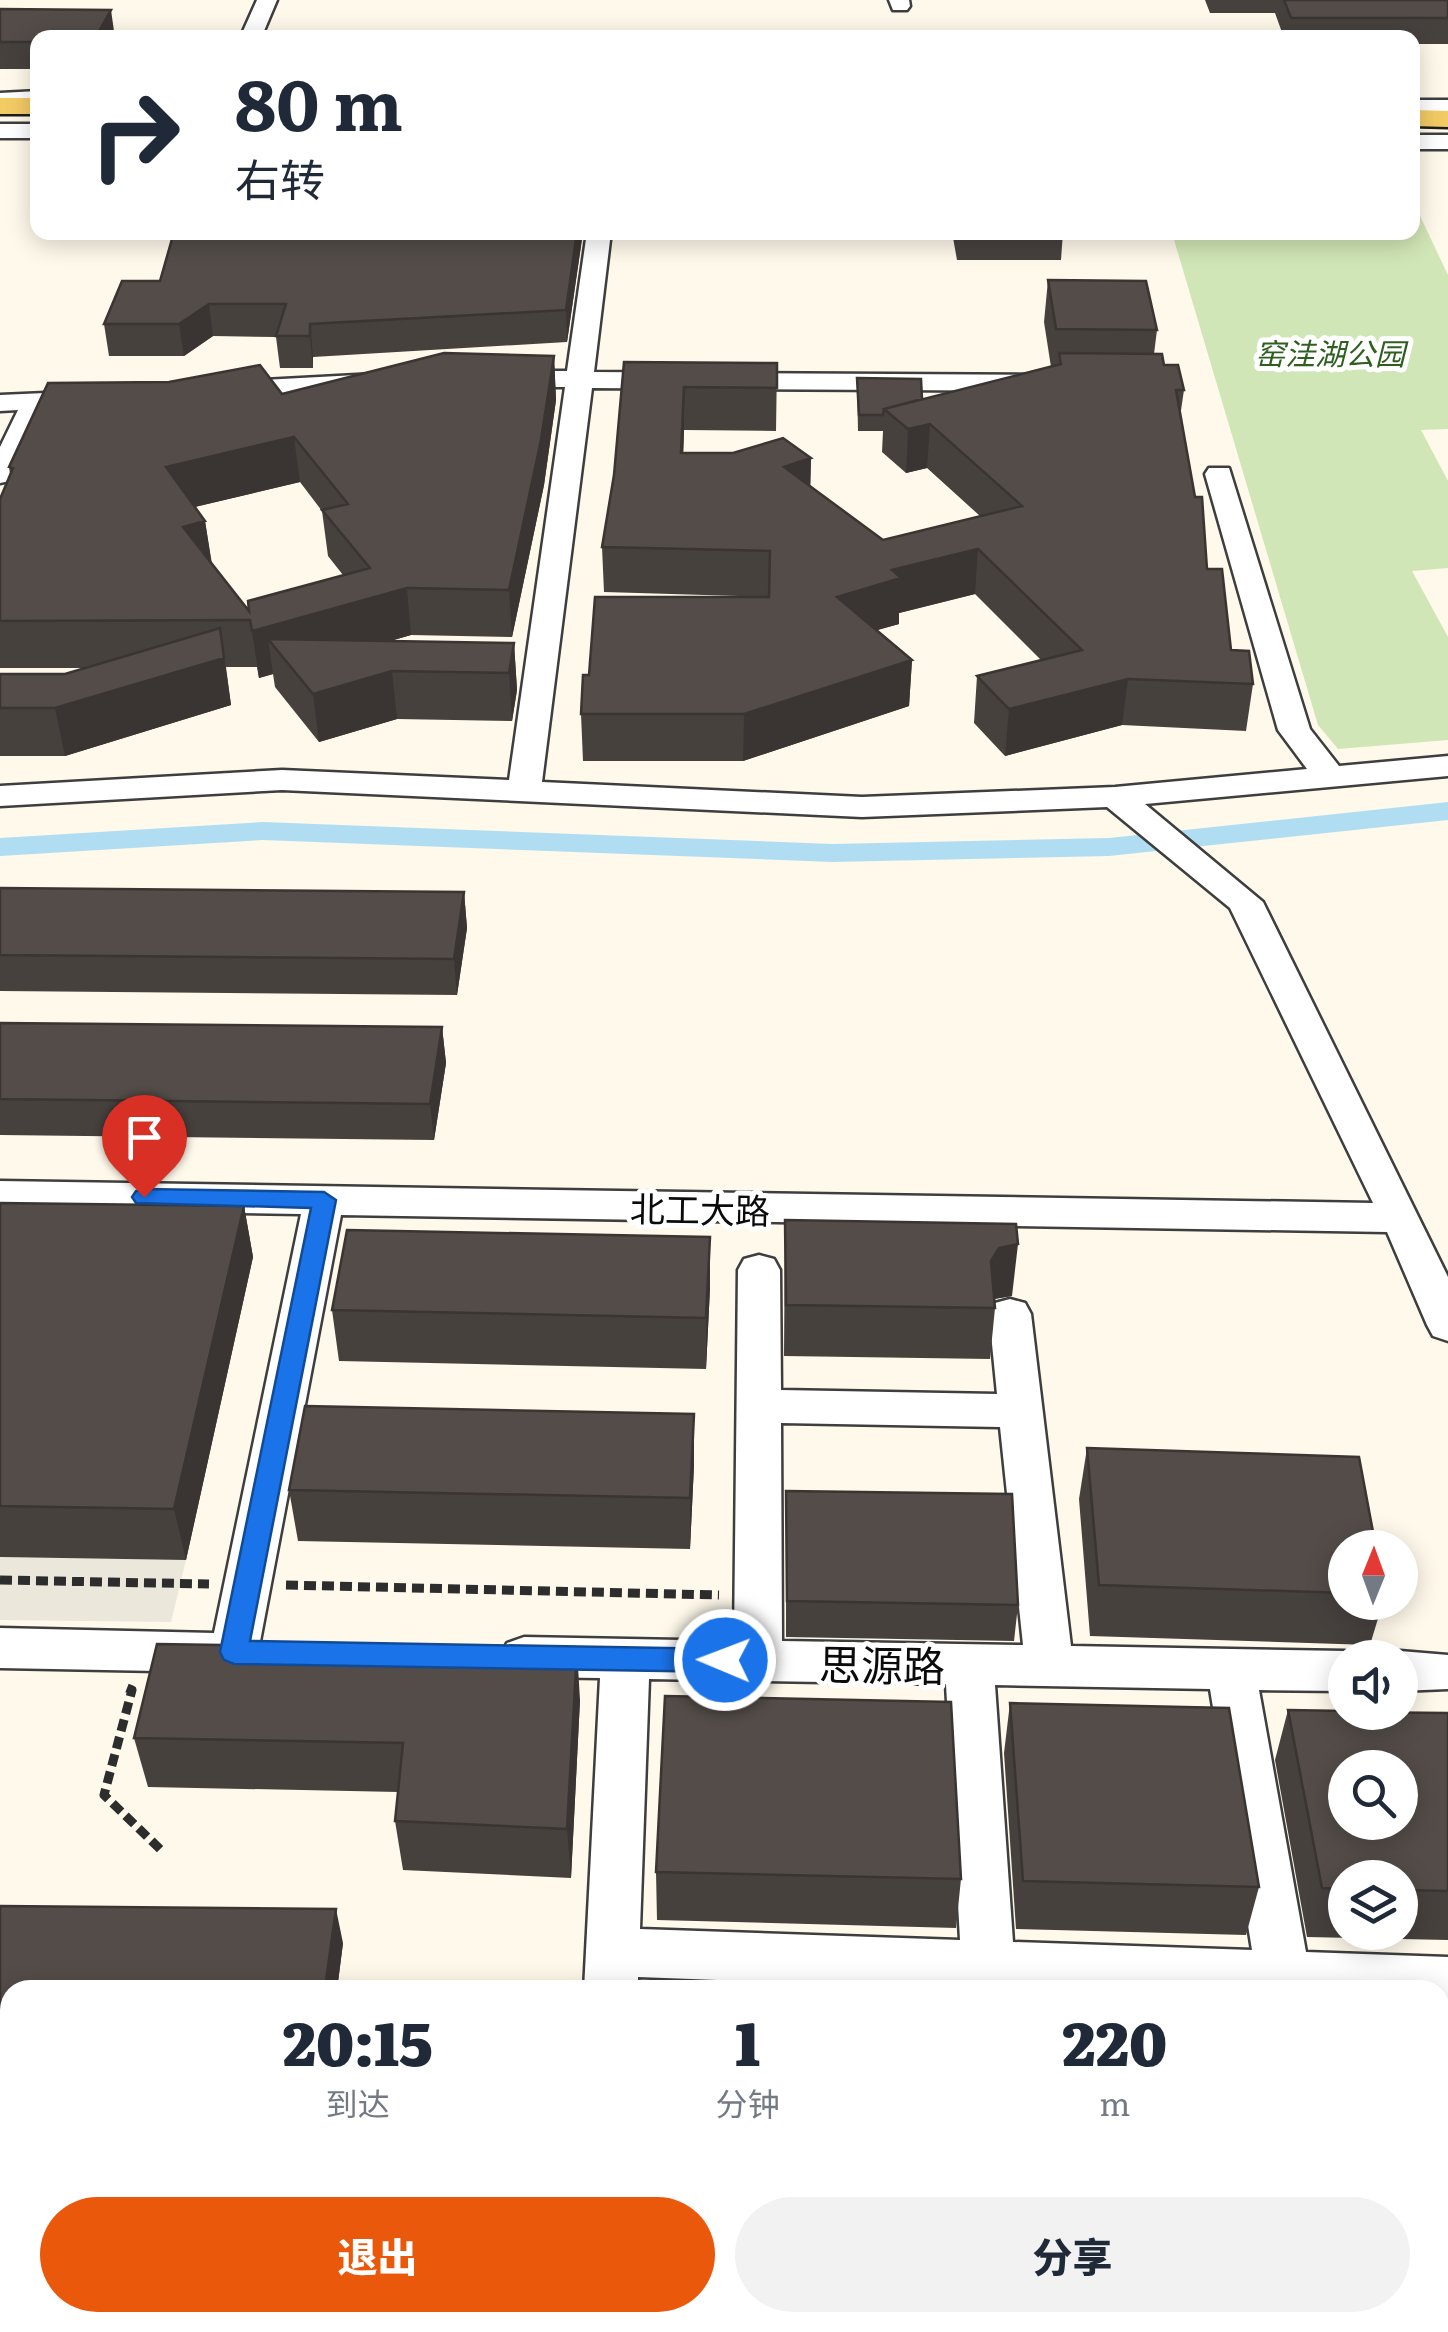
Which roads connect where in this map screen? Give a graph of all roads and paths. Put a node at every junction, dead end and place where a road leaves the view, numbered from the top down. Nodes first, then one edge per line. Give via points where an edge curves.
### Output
1 (268, 0) edge
2 (254, 30) edge
3 (30, 99) edge
4 (0, 103) edge
5 (30, 105) edge
6 (1420, 107) edge
7 (1448, 107) edge
8 (0, 118) edge
9 (1420, 118) edge
10 (30, 119) edge
11 (1448, 119) edge
12 (0, 131) edge
13 (30, 131) edge
14 (1420, 132) edge
15 (1448, 132) edge
16 (1420, 142) edge
17 (1448, 142) edge
18 (598, 240) edge
19 (582, 378) junction
20 (471, 380) edge
21 (397, 382) edge
22 (1066, 384) edge
23 (189, 392) edge
24 (112, 397) edge
25 (36, 402) junction
26 (0, 404) edge
27 (1219, 474) dead end
28 (0, 476) edge
29 (1448, 766) edge
30 (1332, 779) junction
31 (524, 791) junction
32 (0, 796) edge
33 (1127, 807) junction
34 (0, 1194) edge
35 (324, 1200) junction
36 (1401, 1218) junction
37 (759, 1270) dead end
38 (1010, 1314) dead end
39 (1448, 1326) edge
40 (758, 1406) junction
41 (1021, 1411) junction
42 (0, 1580) edge
43 (247, 1584) junction
44 (760, 1596) junction
45 (0, 1648) edge
46 (488, 1657) edge
47 (625, 1659) junction
48 (758, 1661) junction
49 (968, 1664) junction
50 (1049, 1666) junction
51 (1231, 1669) junction
52 (1328, 1670) edge
53 (113, 1685) dead end
54 (161, 1850) dead end
55 (988, 1966) junction
56 (612, 1971) edge
57 (872, 1975) edge
58 (1282, 1976) junction
59 (1393, 1980) edge

1 - 2 street
3 - 4 street
4 - 5 main road
6 - 7 street
8 - 10 main road
9 - 11 main road
12 - 13 street
14 - 15 main road
16 - 17 street
18 - 19 street
19 - 20 street
19 - 22 street
19 - 31 street
21 - 23 street
24 - 25 street
25 - 26 street
25 - 28 street
27 - 30 street via 1294,730
29 - 30 street
30 - 33 street
31 - 32 street via 282,780
31 - 33 street via 862,807
33 - 36 street via 1245,902
34 - 35 street, 北工大路
35 - 36 street, 北工大路
35 - 43 street
36 - 39 street
37 - 40 street
38 - 41 street
40 - 41 street
40 - 44 street via 779,1506
41 - 50 street via 1012,1509
42 - 43 path
43 - 44 path
43 - 45 street via 253,1653
44 - 48 street
46 - 47 street, 思源路
47 - 48 street, 思源路
47 - 56 street
48 - 49 street, 思源路
49 - 50 street, 思源路
49 - 55 street
50 - 51 street, 思源路
51 - 52 street, 思源路
51 - 58 street
53 - 54 path via 132,1690 104,1795
55 - 57 street
55 - 58 street
56 - 57 street
58 - 59 street

